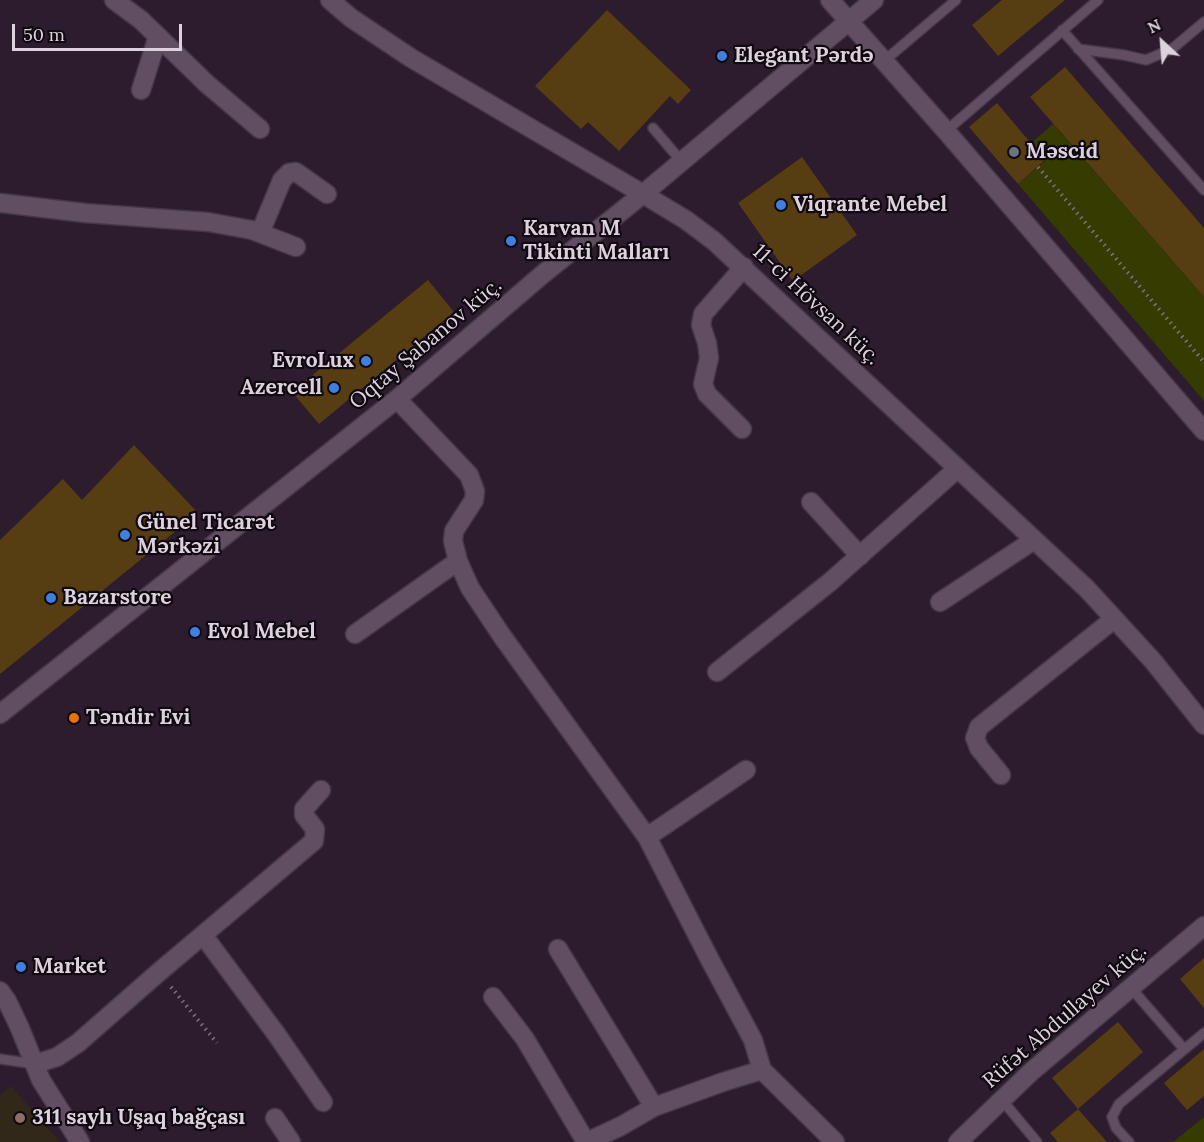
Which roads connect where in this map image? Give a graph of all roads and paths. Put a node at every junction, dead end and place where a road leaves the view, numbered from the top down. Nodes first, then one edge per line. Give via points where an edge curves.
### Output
1 (114, 0) edge
2 (330, 0) edge
3 (830, 0) edge
4 (874, 0) edge
5 (956, 0) edge
6 (1098, 0) edge
7 (849, 21) junction
8 (1204, 22) edge
9 (1062, 30) junction
10 (158, 36) junction
11 (1078, 49) junction
12 (884, 61) junction
13 (141, 90) dead end
14 (653, 128) dead end
15 (260, 129) dead end
16 (946, 131) junction
17 (682, 162) junction
18 (1038, 167) dead end
19 (1204, 190) edge
20 (327, 194) dead end
21 (643, 194) junction
22 (0, 203) edge
23 (260, 233) junction
24 (296, 247) dead end
25 (744, 267) junction
26 (1204, 362) edge
27 (397, 399) junction
28 (742, 429) dead end
29 (1204, 431) edge
30 (957, 469) junction
31 (811, 502) dead end
32 (1034, 540) junction
33 (860, 556) junction
34 (458, 561) junction
35 (940, 602) dead end
36 (1114, 619) junction
37 (355, 634) dead end
38 (717, 672) dead end
39 (0, 714) edge
40 (1204, 725) edge
41 (746, 770) dead end
42 (1001, 775) dead end
43 (321, 790) dead end
44 (647, 837) junction
45 (1204, 926) edge
46 (203, 935) junction
47 (558, 949) dead end
48 (159, 972) junction
49 (1131, 988) junction
50 (0, 991) edge
51 (493, 996) dead end
52 (1204, 1033) edge
53 (217, 1043) dead end
54 (1184, 1049) junction
55 (0, 1059) edge
56 (34, 1064) junction
57 (762, 1070) junction
58 (1002, 1100) junction
59 (323, 1102) dead end
60 (654, 1107) junction
61 (275, 1119) dead end
62 (80, 1142) edge
63 (291, 1142) edge
64 (586, 1142) edge
65 (835, 1142) edge
66 (958, 1142) edge
67 (1037, 1142) edge
68 (1129, 1142) edge

1 - 10 street
2 - 21 street, 11-ci Hövsan küç. via 411,58
3 - 7 street
4 - 7 street, Oqtay Şabanov küç.
5 - 12 lane
6 - 9 lane
7 - 12 street
7 - 17 street, Oqtay Şabanov küç.
8 - 11 lane via 1172,49 1146,60
9 - 11 lane
9 - 16 lane
10 - 13 street
10 - 15 street
11 - 19 lane
12 - 16 street
14 - 17 lane
16 - 29 street
17 - 21 street, Oqtay Şabanov küç.
18 - 26 path
20 - 23 street via 297,172 288,173
21 - 25 street, 11-ci Hövsan küç. via 686,220
21 - 27 street, Oqtay Şabanov küç.
22 - 23 street via 208,222
23 - 24 street
25 - 28 street via 703,314 701,325 709,358 703,384 707,394
25 - 30 street, 11-ci Hövsan küç.
27 - 34 street via 470,475 476,491 454,531
27 - 39 street, Oqtay Şabanov küç.
30 - 32 street, 11-ci Hövsan küç.
30 - 33 street
31 - 33 street
32 - 35 street
32 - 36 street, 11-ci Hövsan küç.
33 - 38 street
34 - 37 street
34 - 44 street via 476,598
36 - 40 street, 11-ci Hövsan küç.
36 - 42 street via 979,728 975,738 979,748
41 - 44 street
43 - 46 street via 304,809 315,830 314,841
44 - 57 street via 753,1040
45 - 49 street, Rüfət Abdullayev küç.
46 - 48 street
46 - 59 street
47 - 60 street
48 - 53 path
48 - 56 street via 78,1043 57,1057
49 - 54 lane
49 - 58 street, Rüfət Abdullayev küç.
50 - 56 street via 20,1026
51 - 64 street via 525,1039
52 - 54 lane
54 - 68 lane via 1119,1104 1112,1117
55 - 56 lane
56 - 62 street
57 - 60 street
57 - 65 street
58 - 66 street, Rüfət Abdullayev küç.
58 - 67 lane
60 - 64 street
61 - 63 street

